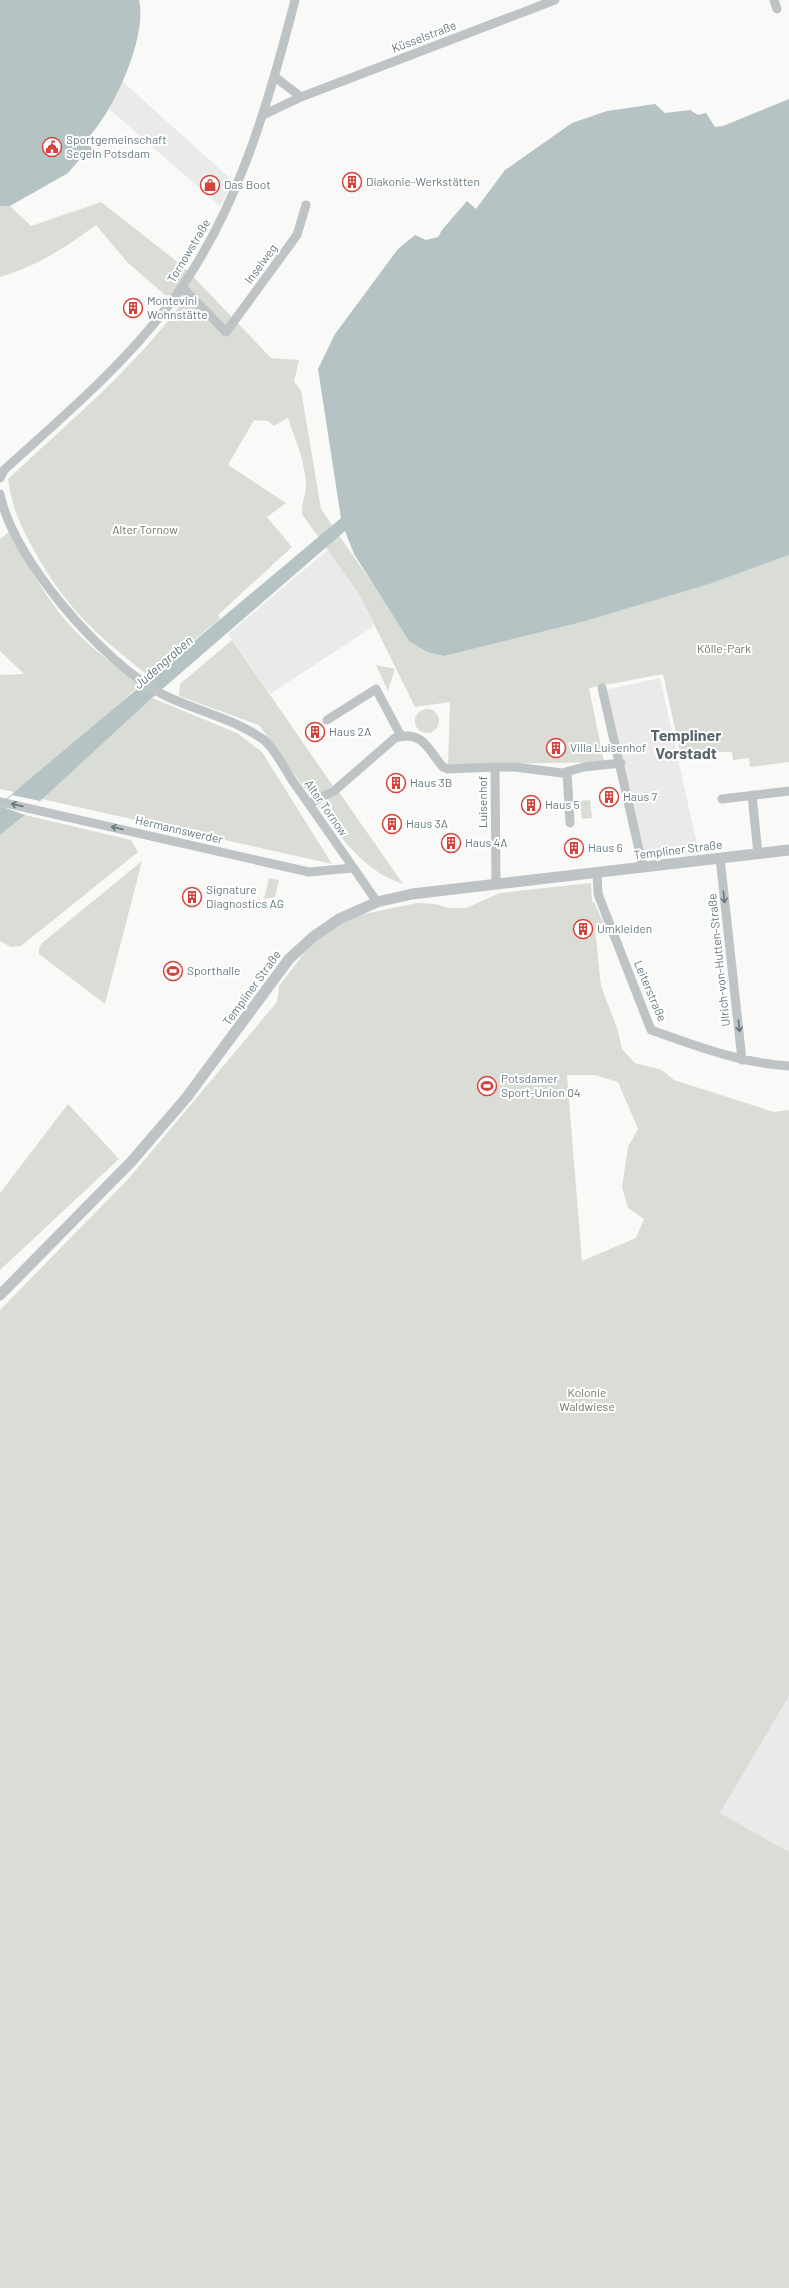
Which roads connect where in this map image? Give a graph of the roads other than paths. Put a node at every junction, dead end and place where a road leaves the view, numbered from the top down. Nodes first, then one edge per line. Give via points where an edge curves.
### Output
1 (295, 0) edge
2 (555, 0) edge
3 (774, 0) edge
4 (777, 9) dead end
5 (275, 77) junction
6 (301, 97) junction
7 (263, 115) junction
8 (306, 205) dead end
9 (182, 286) junction
10 (0, 478) edge
11 (0, 494) edge
12 (3, 518) edge
13 (602, 688) dead end
14 (328, 720) dead end
15 (401, 736) junction
16 (621, 763) junction
17 (495, 767) junction
18 (567, 772) junction
19 (789, 791) edge
20 (752, 795) junction
21 (722, 798) dead end
22 (1, 802) edge
23 (309, 804) junction
24 (570, 823) dead end
25 (789, 850) edge
26 (758, 854) junction
27 (720, 858) junction
28 (643, 867) junction
29 (353, 868) junction
30 (597, 873) junction
31 (496, 884) junction
32 (377, 902) junction
33 (742, 1060) junction
34 (789, 1066) edge
35 (0, 1295) edge

1 - 5 street, Tornowstraße
2 - 6 street, Küsselstraße
3 - 4 street
5 - 6 street
5 - 7 street, Tornowstraße
6 - 7 street, Küsselstraße
7 - 9 street, Tornowstraße via 229,204 211,240
8 - 9 street, Inselweg via 297,235 226,332
9 - 10 street, Tornowstraße via 134,347 68,413 4,470
11 - 12 street
12 - 23 street, Alter Tornow via 64,608 96,642 160,692 231,722 265,741
13 - 16 street
14 - 15 street via 376,689
15 - 17 street, Luisenhof via 423,741 443,767 448,769
15 - 23 street via 395,738 334,791
16 - 18 street, Luisenhof via 584,767
16 - 28 street
17 - 18 street, Luisenhof
17 - 31 street, Luisenhof
18 - 24 street
19 - 20 street
20 - 21 street
20 - 26 street
29 -> 22 street, Hermannswerder via 309,872
23 - 29 street, Alter Tornow
25 - 26 street, Templiner Straße
26 - 27 street, Templiner Straße
27 - 28 street, Templiner Straße
27 -> 33 street, Ulrich-von-Hutten-Straße
28 - 30 street, Templiner Straße
29 - 32 street, Alter Tornow
30 - 31 street, Templiner Straße
30 - 33 street, Leiterstraße via 598,894 651,1030 705,1050
31 - 32 street, Templiner Straße via 412,894
32 - 35 street, Templiner Straße via 339,919 313,937 289,959 187,1097 131,1162
33 - 34 street, Leiterstraße

